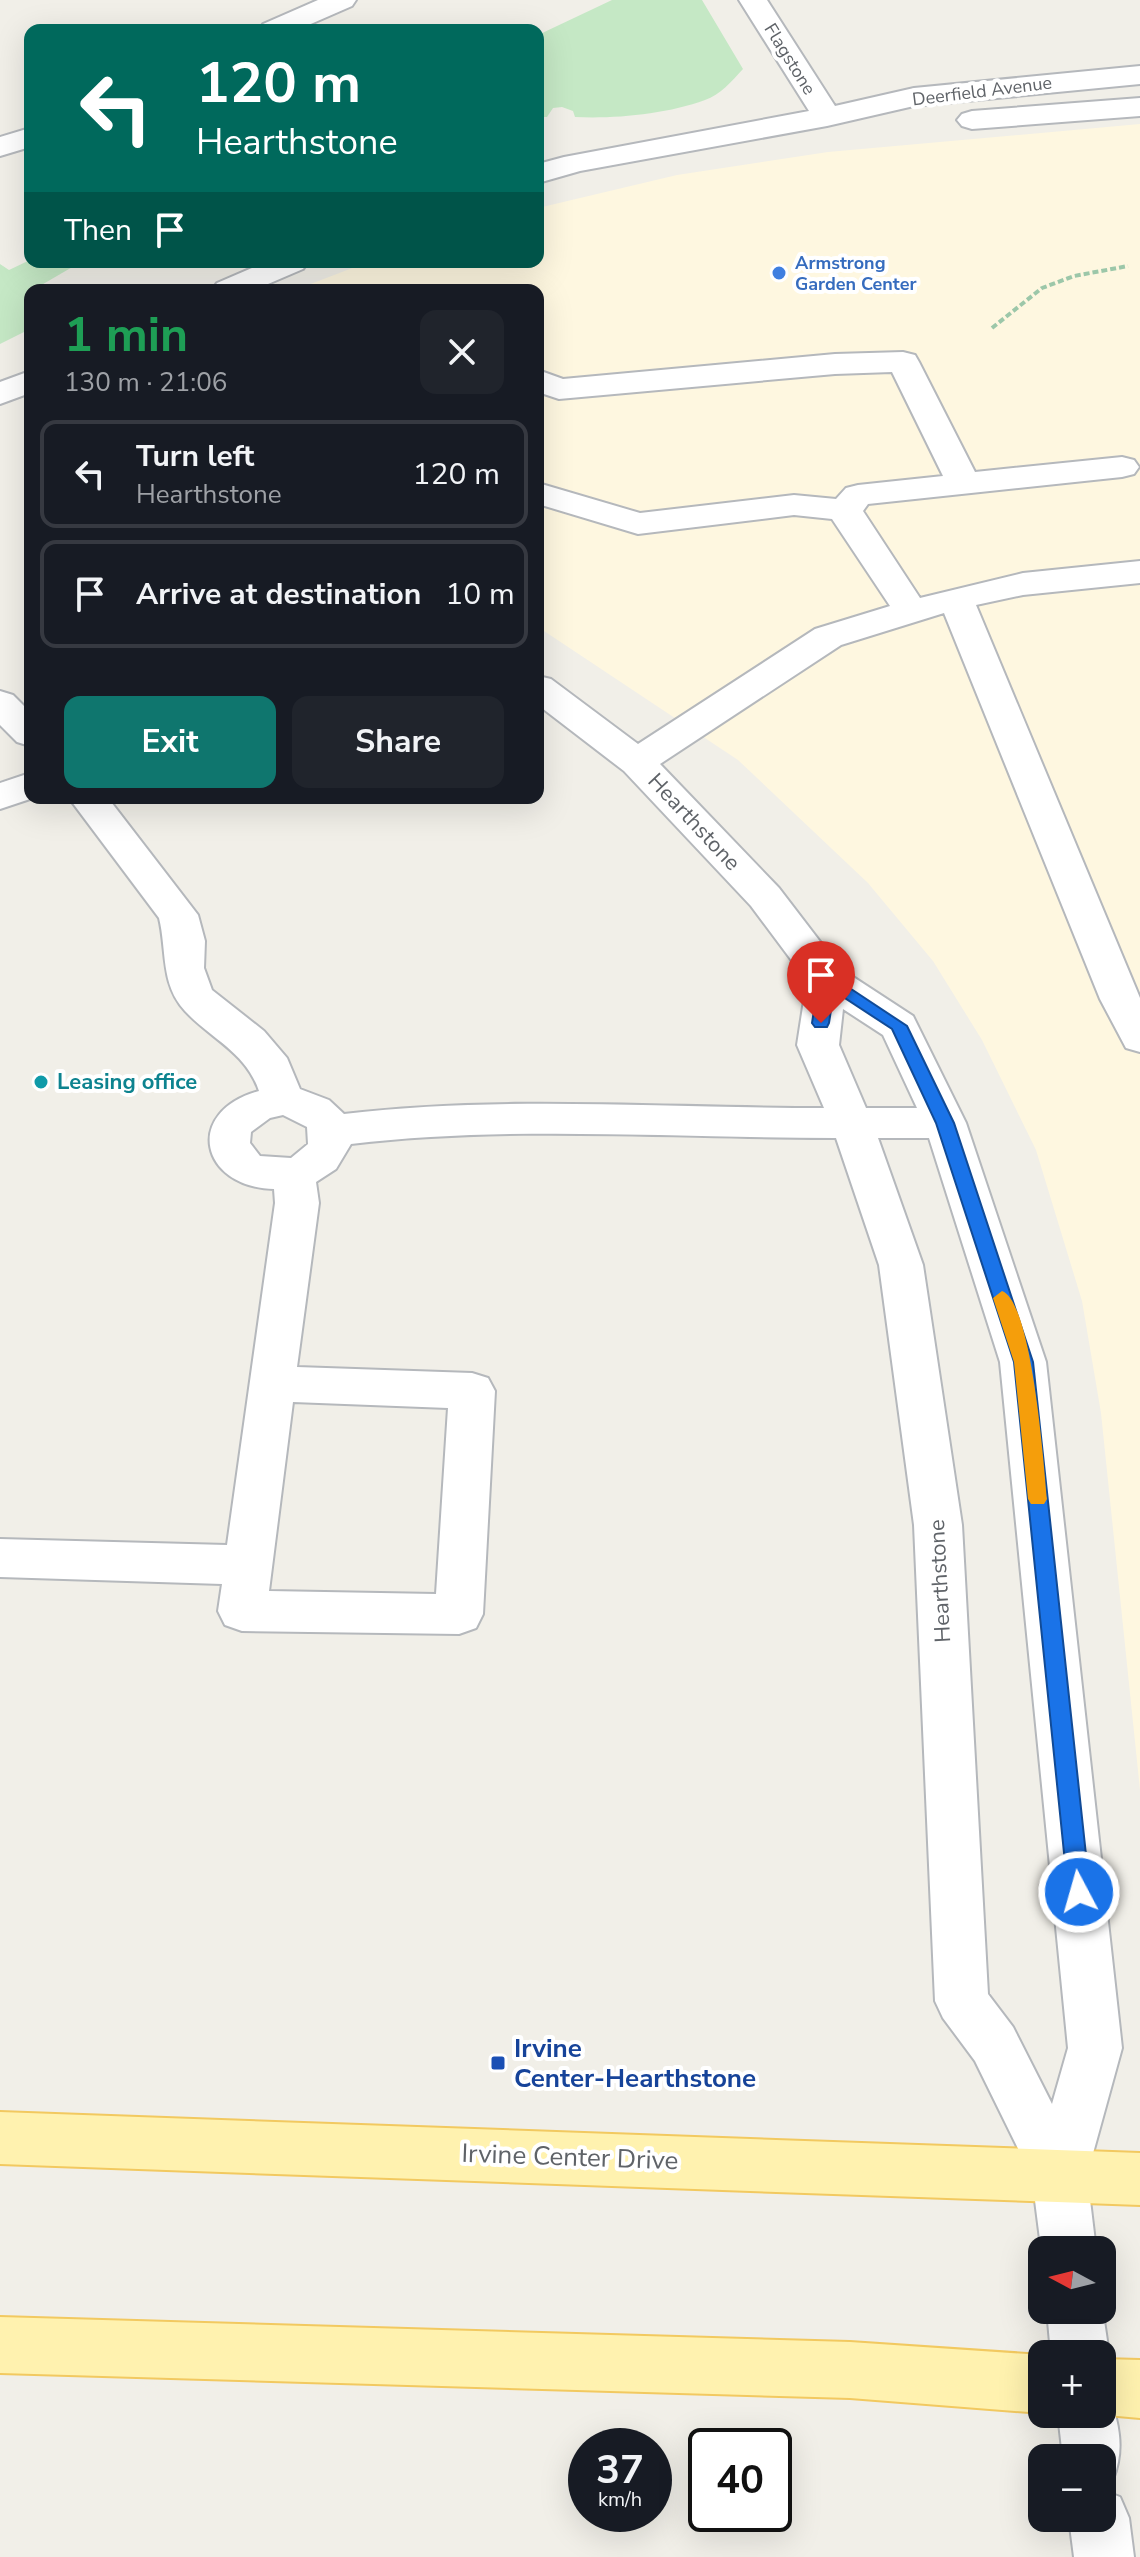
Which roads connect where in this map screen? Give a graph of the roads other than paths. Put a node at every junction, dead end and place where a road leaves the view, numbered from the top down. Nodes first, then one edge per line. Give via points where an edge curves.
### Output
1 (342, 0) edge
2 (753, 0) edge
3 (287, 24) edge
4 (1140, 75) edge
5 (1140, 107) edge
6 (827, 117) junction
7 (24, 139) edge
8 (0, 147) edge
9 (544, 172) edge
10 (278, 268) edge
11 (242, 284) edge
12 (544, 383) edge
13 (24, 384) edge
14 (0, 394) edge
15 (1122, 467) dead end
16 (964, 484) junction
17 (544, 495) edge
18 (845, 510) junction
19 (1140, 572) edge
20 (956, 598) junction
21 (911, 611) junction
22 (544, 692) edge
23 (0, 703) edge
24 (24, 728) edge
25 (637, 762) junction
26 (24, 787) edge
27 (0, 797) edge
28 (93, 804) edge
29 (827, 979) junction
30 (1140, 1038) edge
31 (283, 1100) junction
32 (945, 1123) junction
33 (852, 1124) junction
34 (331, 1131) junction
35 (294, 1173) junction
36 (272, 1384) junction
37 (0, 1558) edge
38 (248, 1565) junction
39 (0, 2138) edge
40 (1059, 2175) junction
41 (1140, 2179) edge
42 (1066, 2236) edge
43 (0, 2345) edge
44 (1028, 2383) edge
45 (1116, 2388) edge
46 (1140, 2389) edge
47 (1101, 2532) edge
48 (1104, 2557) edge

1 - 3 street
2 - 6 street, Flagstone
4 - 6 street, Deerfield Avenue via 914,97
5 - 6 street, Deerfield Avenue via 930,124
6 - 9 street, Deerfield Avenue
7 - 8 street
10 - 11 street
12 - 16 street via 559,389 903,362
13 - 14 street
15 - 16 street
16 - 18 street via 858,495
17 - 18 street via 638,524 794,505
18 - 21 street
19 - 20 street via 1023,584
20 - 21 street
20 - 30 street
21 - 25 street via 828,637
22 - 25 street, Hearthstone
23 - 24 street
25 - 29 street, Hearthstone via 765,897
26 - 27 street
28 - 31 street via 178,915 185,941 184,968 198,1000 249,1041 272,1068
29 - 32 street, Hearthstone via 899,1026
29 - 33 street, Hearthstone via 818,1045
31 - 34 street via 315,1109
31 - 35 street via 265,1102 236,1118 227,1144 243,1166 258,1173
32 - 33 street
32 - 40 street, Hearthstone via 1023,1362 1095,2048
33 - 34 street via 544,1116 387,1123
33 - 40 street, Hearthstone via 901,1265 938,1525 962,2001 994,2044
34 - 35 street via 323,1157
35 - 36 street via 297,1203
36 - 38 street
36 - 38 street via 472,1391 459,1614 242,1611
37 - 38 street
39 - 40 main road, Irvine Center Drive
40 - 41 main road, Irvine Center Drive
40 - 42 street, Hearthstone
43 - 44 main road via 860,2371
45 - 46 main road
47 - 48 street

